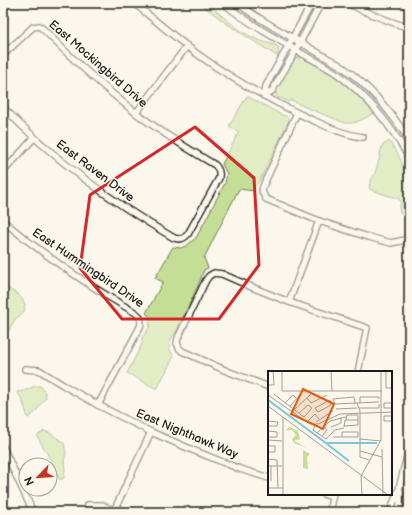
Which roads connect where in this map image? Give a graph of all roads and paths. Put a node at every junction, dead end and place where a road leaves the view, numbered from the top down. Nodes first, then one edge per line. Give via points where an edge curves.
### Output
1 (7, 3) edge
2 (134, 3) edge
3 (223, 3) edge
4 (237, 3) edge
5 (312, 3) edge
6 (321, 3) edge
7 (347, 3) edge
8 (365, 3) edge
9 (3, 9) edge
10 (362, 10) junction
11 (409, 28) edge
12 (293, 38) junction
13 (300, 42) junction
14 (187, 46) junction
15 (289, 46) junction
16 (296, 50) junction
17 (4, 53) edge
18 (264, 96) junction
19 (3, 108) edge
20 (136, 113) junction
21 (297, 113) junction
22 (34, 138) junction
23 (363, 138) dead end
24 (409, 140) edge
25 (409, 158) edge
26 (3, 172) edge
27 (3, 221) edge
28 (319, 221) junction
29 (183, 238) joint
30 (405, 240) dead end
31 (289, 302) junction
32 (25, 369) dead end
33 (358, 371) edge
34 (268, 387) edge
35 (98, 405) junction
36 (151, 432) junction
37 (3, 447) edge
38 (409, 448) edge
39 (268, 478) edge
40 (400, 489) junction
41 (333, 495) edge
42 (88, 505) dead end
43 (116, 511) edge
44 (33, 512) edge
45 (329, 512) edge
46 (391, 512) edge
47 (400, 512) edge

1 - 9 street
2 - 14 street
3 - 15 street via 242,18
4 - 12 street
5 - 12 street
6 - 13 street
7 - 10 street
8 - 10 street
10 - 11 street
12 - 13 street
12 - 15 street
13 - 16 street
13 - 24 street via 344,68 357,79 389,112
14 - 18 street via 217,68
14 - 20 street
15 - 16 street
15 - 18 street via 266,86
16 - 18 street via 272,91
16 - 25 street via 338,74 360,94 382,116
17 - 20 street, East Mockingbird Drive via 33,27 44,28 64,50
18 - 21 street
19 - 22 street, East Raven Drive
20 - 29 street, East Mockingbird Drive via 219,169 219,178 188,234
21 - 23 street
21 - 28 street via 262,186 262,194
22 - 26 street
22 - 29 street, East Raven Drive via 118,204 174,238
27 - 35 street, East Hummingbird Drive via 69,271 141,318 141,324
28 - 30 street via 391,243
28 - 31 street
31 - 33 street via 367,328
31 - 34 street via 214,273 206,280 178,338 177,343 182,351
32 - 35 street, East Nighthawk Way via 39,370
35 - 36 street, East Nighthawk Way
36 - 39 street, East Nighthawk Way via 195,452
36 - 43 street
37 - 44 street
38 - 40 street
40 - 46 street
40 - 47 street
41 - 45 street
42 - 43 street via 102,504

